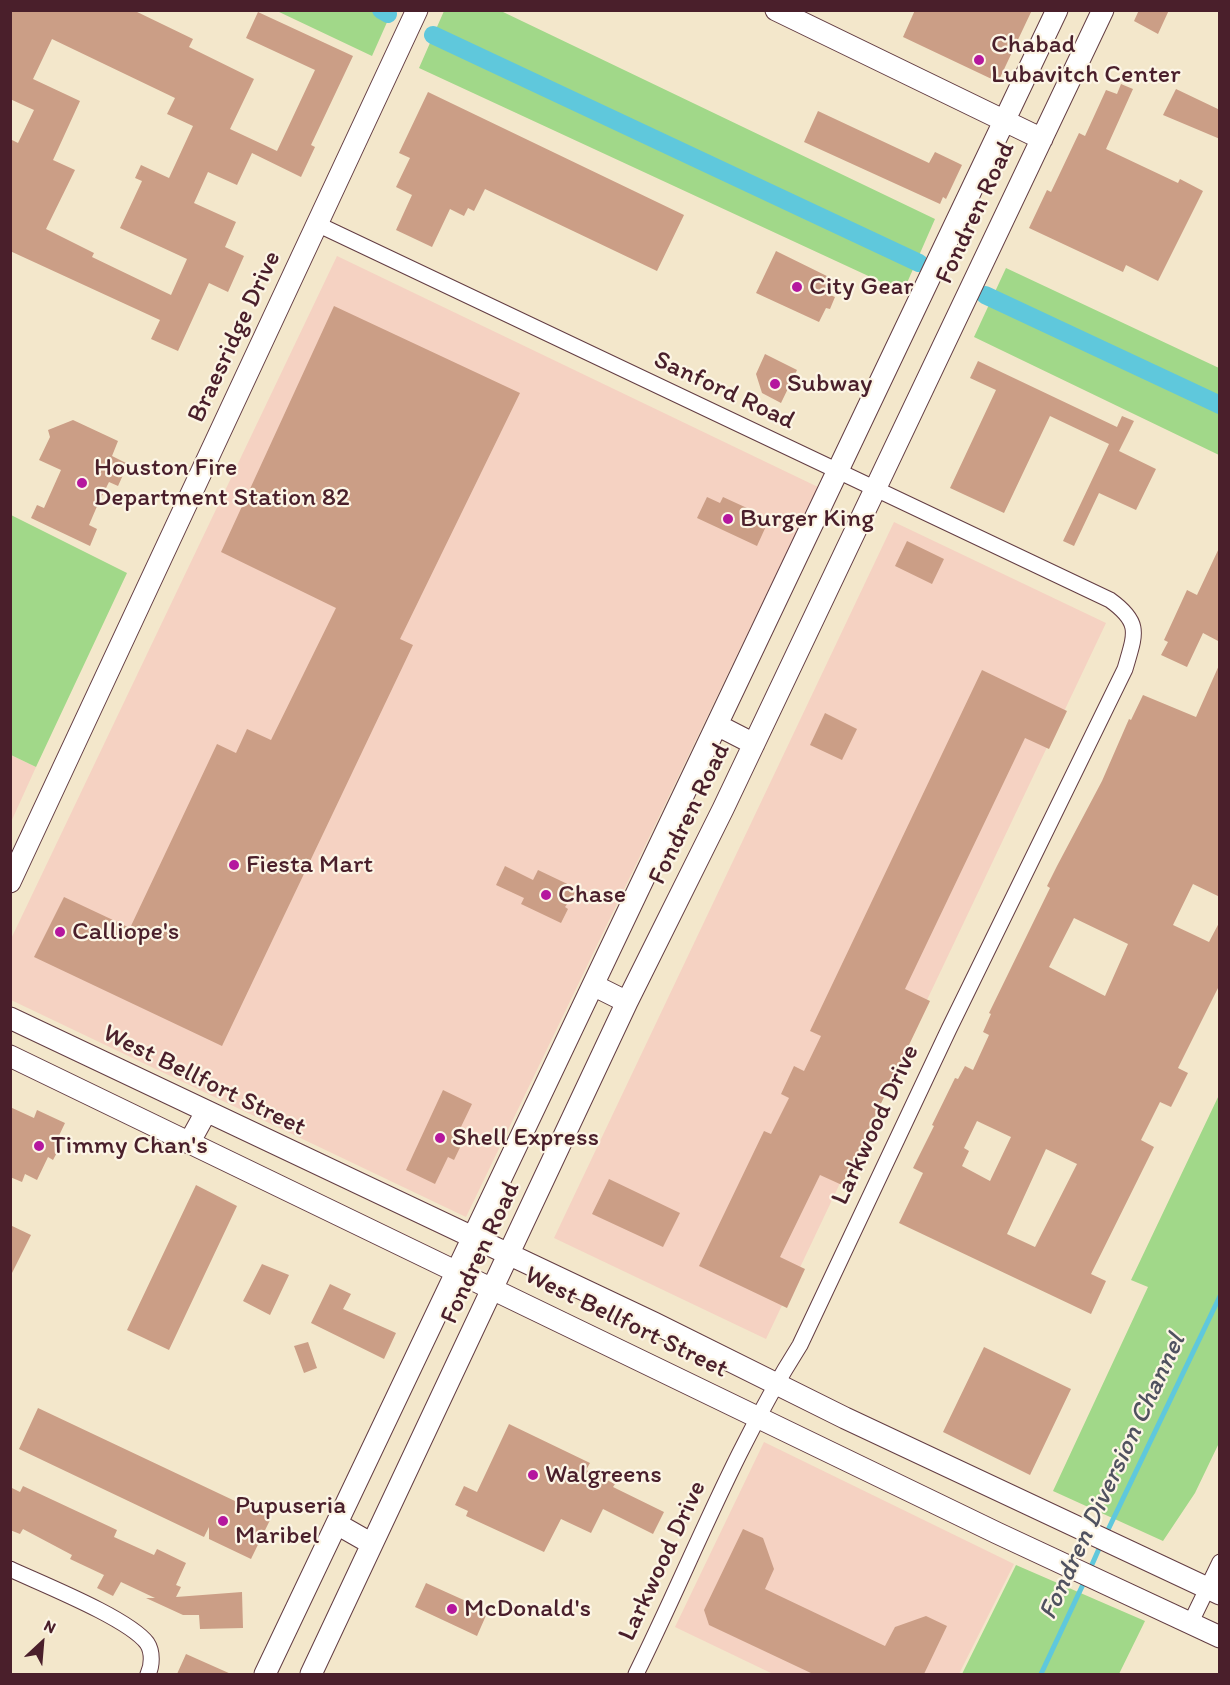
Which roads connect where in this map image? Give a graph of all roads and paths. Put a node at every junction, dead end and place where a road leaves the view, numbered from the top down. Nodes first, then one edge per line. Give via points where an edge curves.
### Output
1 (417, 10) edge
2 (776, 10) edge
3 (1057, 10) edge
4 (1103, 10) edge
5 (1005, 120) junction
6 (1042, 139) junction
7 (317, 224) junction
8 (838, 471) junction
9 (875, 489) junction
10 (1110, 600) joint
11 (717, 725) junction
12 (754, 744) junction
13 (10, 882) edge
14 (593, 985) junction
15 (627, 1002) junction
16 (10, 1018) edge
17 (10, 1056) edge
18 (206, 1112) junction
19 (189, 1143) junction
20 (473, 1240) junction
21 (509, 1257) junction
22 (458, 1272) junction
23 (493, 1289) junction
24 (776, 1384) junction
25 (759, 1417) junction
26 (337, 1524) junction
27 (372, 1544) junction
28 (1220, 1562) edge
29 (10, 1569) edge
30 (1213, 1591) edge
31 (1190, 1624) junction
32 (1220, 1637) edge
33 (148, 1674) edge
34 (265, 1674) edge
35 (311, 1674) edge
36 (636, 1674) edge

1 - 7 main road, Braesridge Drive
2 - 5 main road
3 - 5 main road, Fondren Road
4 - 6 main road, Fondren Road
5 - 6 main road
5 - 8 main road, Fondren Road
6 - 9 main road, Fondren Road
7 - 8 street, Sanford Road
7 - 13 main road, Braesridge Drive
8 - 9 street, Sanford Road
8 - 11 main road, Fondren Road
9 - 10 street, Sanford Road
9 - 12 main road, Fondren Road
10 - 24 street, Larkwood Drive via 1128,613 1136,631 1125,669 800,1346
11 - 12 main road
11 - 14 main road, Fondren Road
12 - 15 main road, Fondren Road
14 - 15 main road
14 - 20 main road, Fondren Road
15 - 21 main road, Fondren Road
16 - 18 main road, West Bellfort Street
17 - 19 main road, West Bellfort Street
18 - 19 main road
18 - 20 main road, West Bellfort Street
19 - 22 main road, West Bellfort Street
20 - 21 main road, West Bellfort Street
20 - 22 main road, Fondren Road
21 - 23 main road, Fondren Road
21 - 24 main road, West Bellfort Street
22 - 23 main road, West Bellfort Street
22 - 26 main road, Fondren Road
23 - 25 main road, West Bellfort Street
23 - 27 main road, Fondren Road
24 - 25 street, Larkwood Drive
24 - 30 main road, West Bellfort Street
25 - 31 main road, West Bellfort Street
25 - 36 street, Larkwood Drive
26 - 27 main road
26 - 34 main road, Fondren Road
27 - 35 main road, Fondren Road
28 - 30 street
29 - 33 street via 117,1620 147,1644 152,1665
30 - 31 street
31 - 32 main road, West Bellfort Street

